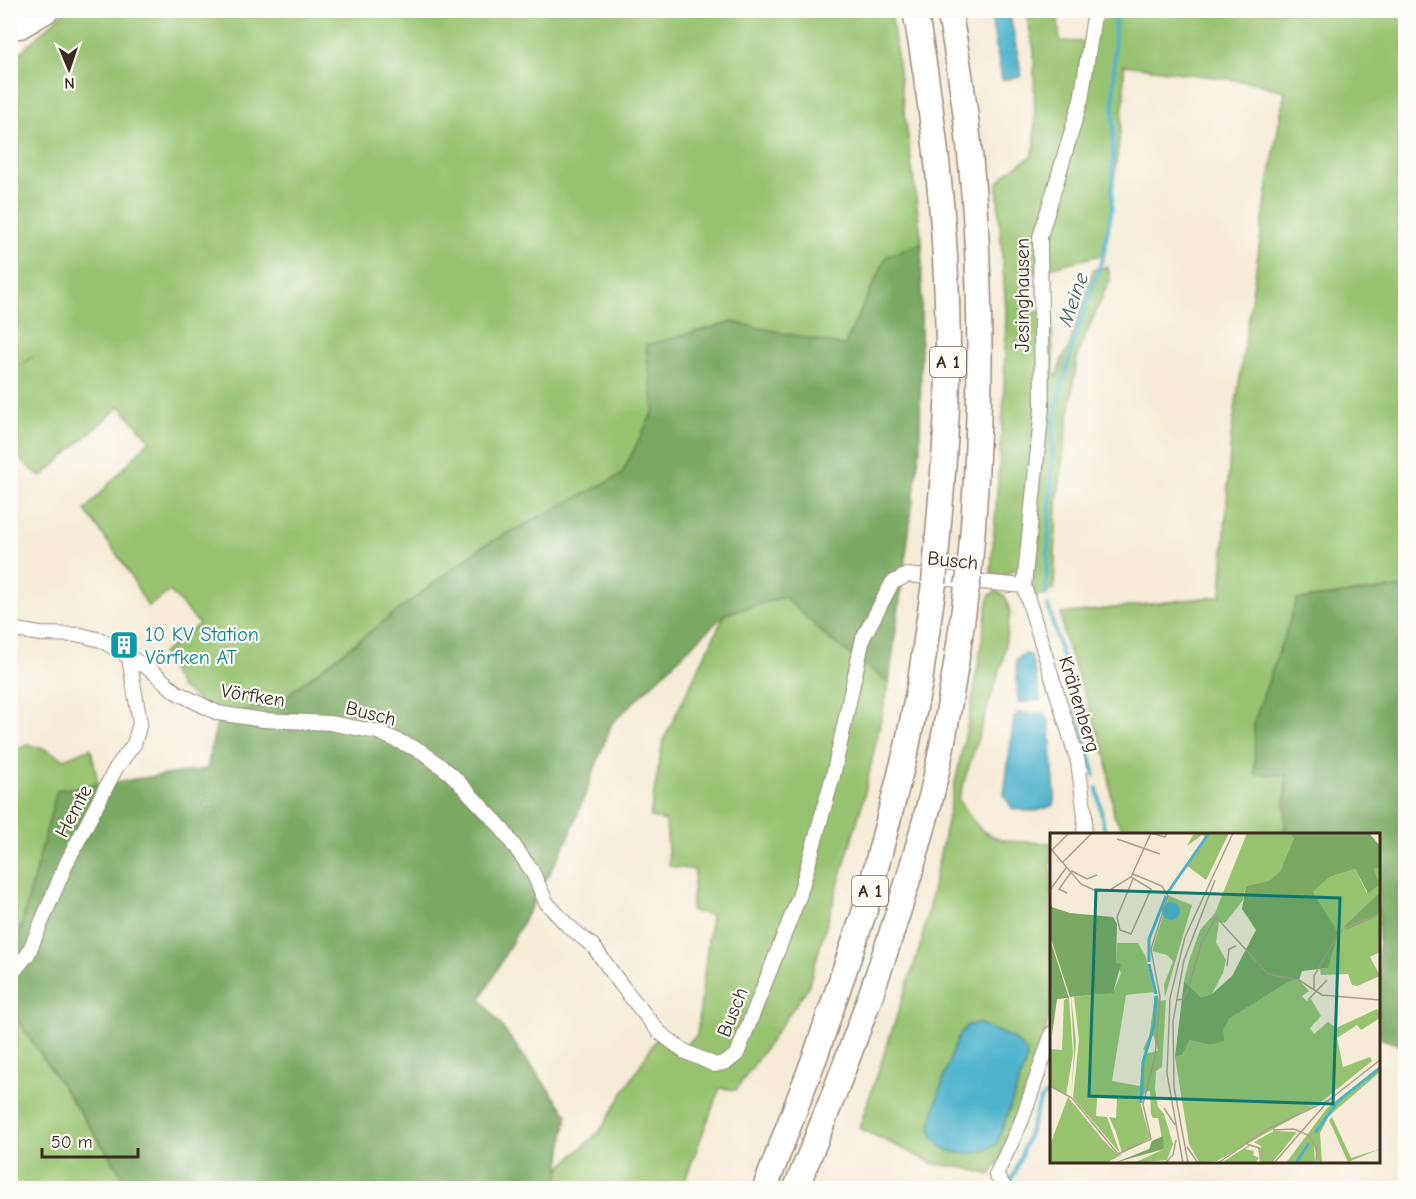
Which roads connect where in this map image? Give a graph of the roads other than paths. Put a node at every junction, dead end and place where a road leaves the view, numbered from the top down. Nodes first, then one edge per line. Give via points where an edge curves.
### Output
1 (47, 10) edge
2 (915, 10) edge
3 (949, 10) edge
4 (1095, 10) edge
5 (20, 26) dead end
6 (1024, 586) junction
7 (10, 629) edge
8 (129, 658) junction
9 (330, 723) joint
10 (1084, 833) edge
11 (10, 976) edge
12 (1050, 1039) edge
13 (765, 1188) edge
14 (796, 1188) edge
15 (1005, 1188) edge

1 - 5 highway
2 - 13 highway, A 1 via 936,152 948,345 945,453 934,577 907,747 866,907
3 - 14 highway, A 1 via 968,142 979,285 979,442 968,580 953,685 907,886 861,1023
4 - 6 street, Jesinghausen via 1081,100 1040,237 1042,408
6 - 9 street, Busch via 907,574 892,583 863,638 833,776 799,897 737,1054 714,1065 684,1051 659,1032 592,946 546,902 532,871 500,826 451,774 402,741
6 - 10 street, Krähenberg via 1078,762
7 - 8 street, Vörfken via 81,635 101,640
8 - 9 street, Vörfken via 151,670 176,692 218,713
8 - 11 street, Hemte via 140,723 134,744 116,768 67,862 28,954
12 - 15 street via 1022,1120 996,1175

